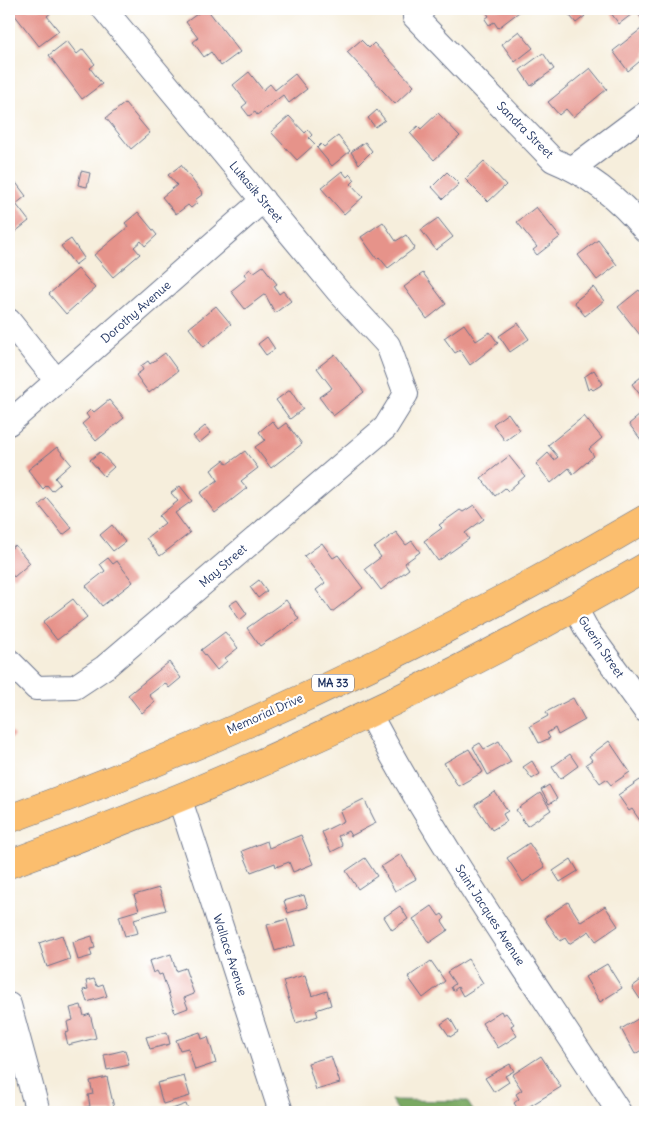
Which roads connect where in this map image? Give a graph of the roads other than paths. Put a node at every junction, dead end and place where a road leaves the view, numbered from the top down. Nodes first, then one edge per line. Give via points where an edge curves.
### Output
1 (104, 9) edge
2 (419, 13) edge
3 (645, 114) edge
4 (573, 168) junction
5 (263, 200) junction
6 (645, 230) edge
7 (9, 321) edge
8 (400, 378) joint
9 (56, 380) junction
10 (9, 424) edge
11 (645, 519) edge
12 (645, 567) edge
13 (575, 608) junction
14 (9, 661) edge
15 (645, 710) edge
16 (369, 713) junction
17 (179, 797) junction
18 (9, 819) edge
19 (9, 864) edge
20 (9, 1005) edge
21 (38, 1112) edge
22 (281, 1112) edge
23 (619, 1112) edge

1 - 5 street, Lukasik Street
2 - 4 street, Sandra Street via 553,160
3 - 4 street
4 - 6 street, Sandra Street via 600,185
5 - 8 street, Lukasik Street via 338,291 388,345
5 - 9 street, Dorothy Avenue
7 - 9 street
8 - 14 street, May Street via 406,394 385,428 105,667 75,687 36,688
9 - 10 street, Dorothy Avenue
11 - 18 main road, Memorial Drive / MA 33 via 480,610 315,691 138,769
12 - 13 main road
13 - 15 street, Guerin Street via 587,630
13 - 16 main road
16 - 17 main road
16 - 23 street, Saint Jacques Avenue via 403,778 452,857
17 - 19 main road
17 - 22 street, Wallace Avenue
20 - 21 street

